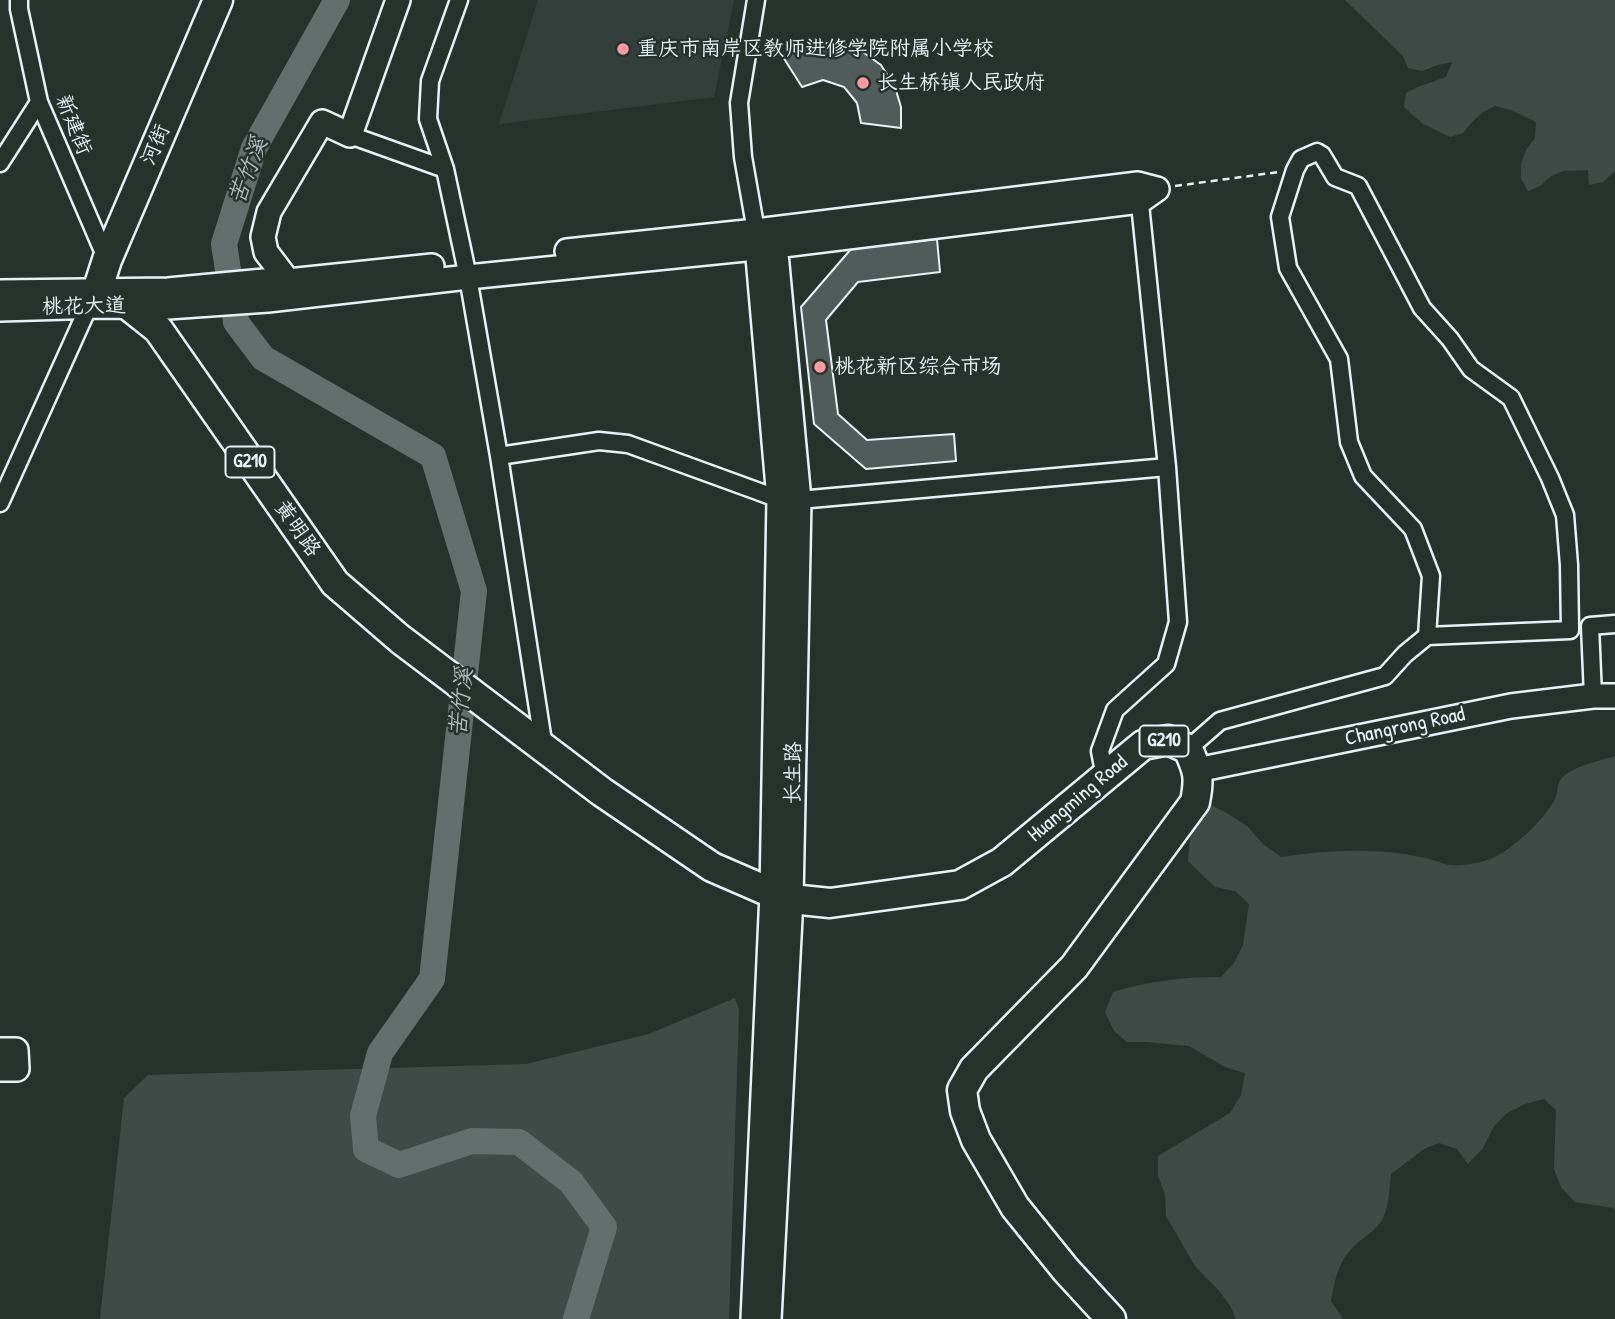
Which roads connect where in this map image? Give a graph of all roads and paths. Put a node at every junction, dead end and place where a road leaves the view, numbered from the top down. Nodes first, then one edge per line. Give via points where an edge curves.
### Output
1 (19, 0) edge
2 (218, 0) edge
3 (398, 0) edge
4 (459, 0) edge
5 (755, 0) edge
6 (39, 102) junction
7 (350, 135) junction
8 (0, 163) edge
9 (445, 169) junction
10 (1295, 170) junction
11 (1145, 192) junction
12 (765, 238) junction
13 (107, 260) junction
14 (467, 270) junction
15 (288, 281) junction
16 (266, 290) junction
17 (0, 292) edge
18 (92, 299) junction
19 (168, 299) junction
20 (129, 306) junction
21 (0, 309) edge
22 (499, 456) junction
23 (1167, 467) junction
24 (789, 500) junction
25 (0, 503) edge
26 (1615, 624) edge
27 (1427, 636) junction
28 (1604, 696) edge
29 (1615, 710) edge
30 (537, 743) junction
31 (1195, 768) junction
32 (1105, 777) junction
33 (781, 896) junction
34 (753, 1319) edge
35 (769, 1319) edge
36 (1111, 1319) edge

1 - 6 street, 新建街
2 - 13 highway, 河街
3 - 7 street
4 - 9 street via 430,81 428,120
5 - 12 street via 739,103 743,157
6 - 8 street
6 - 13 street, 新建街
7 - 9 street
7 - 15 street via 322,122 269,212 263,237 266,252
9 - 14 street
10 - 11 path
10 - 27 street via 1279,217 1289,268 1339,359 1349,442 1363,476 1413,529 1427,565 1431,576
10 - 27 street via 1301,159 1317,152 1335,177 1358,186 1422,308 1471,369 1511,398 1565,515 1570,630
11 - 12 street
11 - 23 street
12 - 14 street
12 - 24 street, 长生路
13 - 18 highway, 河街
14 - 15 street
14 - 16 street
14 - 22 street
15 - 16 street
16 - 19 street
17 - 18 street, 桃花大道
18 - 19 street, 桃花大道
18 - 20 highway, 黄明路 / G210
18 - 21 street, 桃花大道
18 - 25 street
19 - 20 street, 桃花大道
20 - 30 highway, 黄明路 / G210 via 158,329 335,583 400,639
22 - 24 street via 599,441 628,444
22 - 30 street
23 - 24 street
23 - 32 street via 1178,622 1166,664 1115,710 1100,751
24 - 33 street, 长生路
26 - 28 street via 1590,626
27 - 31 street via 1385,676 1220,721
28 - 31 street, Changrong Road via 1511,706
29 - 31 street, Changrong Road via 1515,720
30 - 33 highway, Huangming Road / G210 via 712,867
31 - 32 highway, Huangming Road / G210 via 1168,740 1143,745
31 - 36 highway, G210 via 1195,802 1074,967 974,1069 962,1090 976,1140 1015,1207
32 - 33 highway, Huangming Road / G210 via 1002,862 960,885 830,903
33 - 34 street, 长生路
33 - 35 street, 长生路

